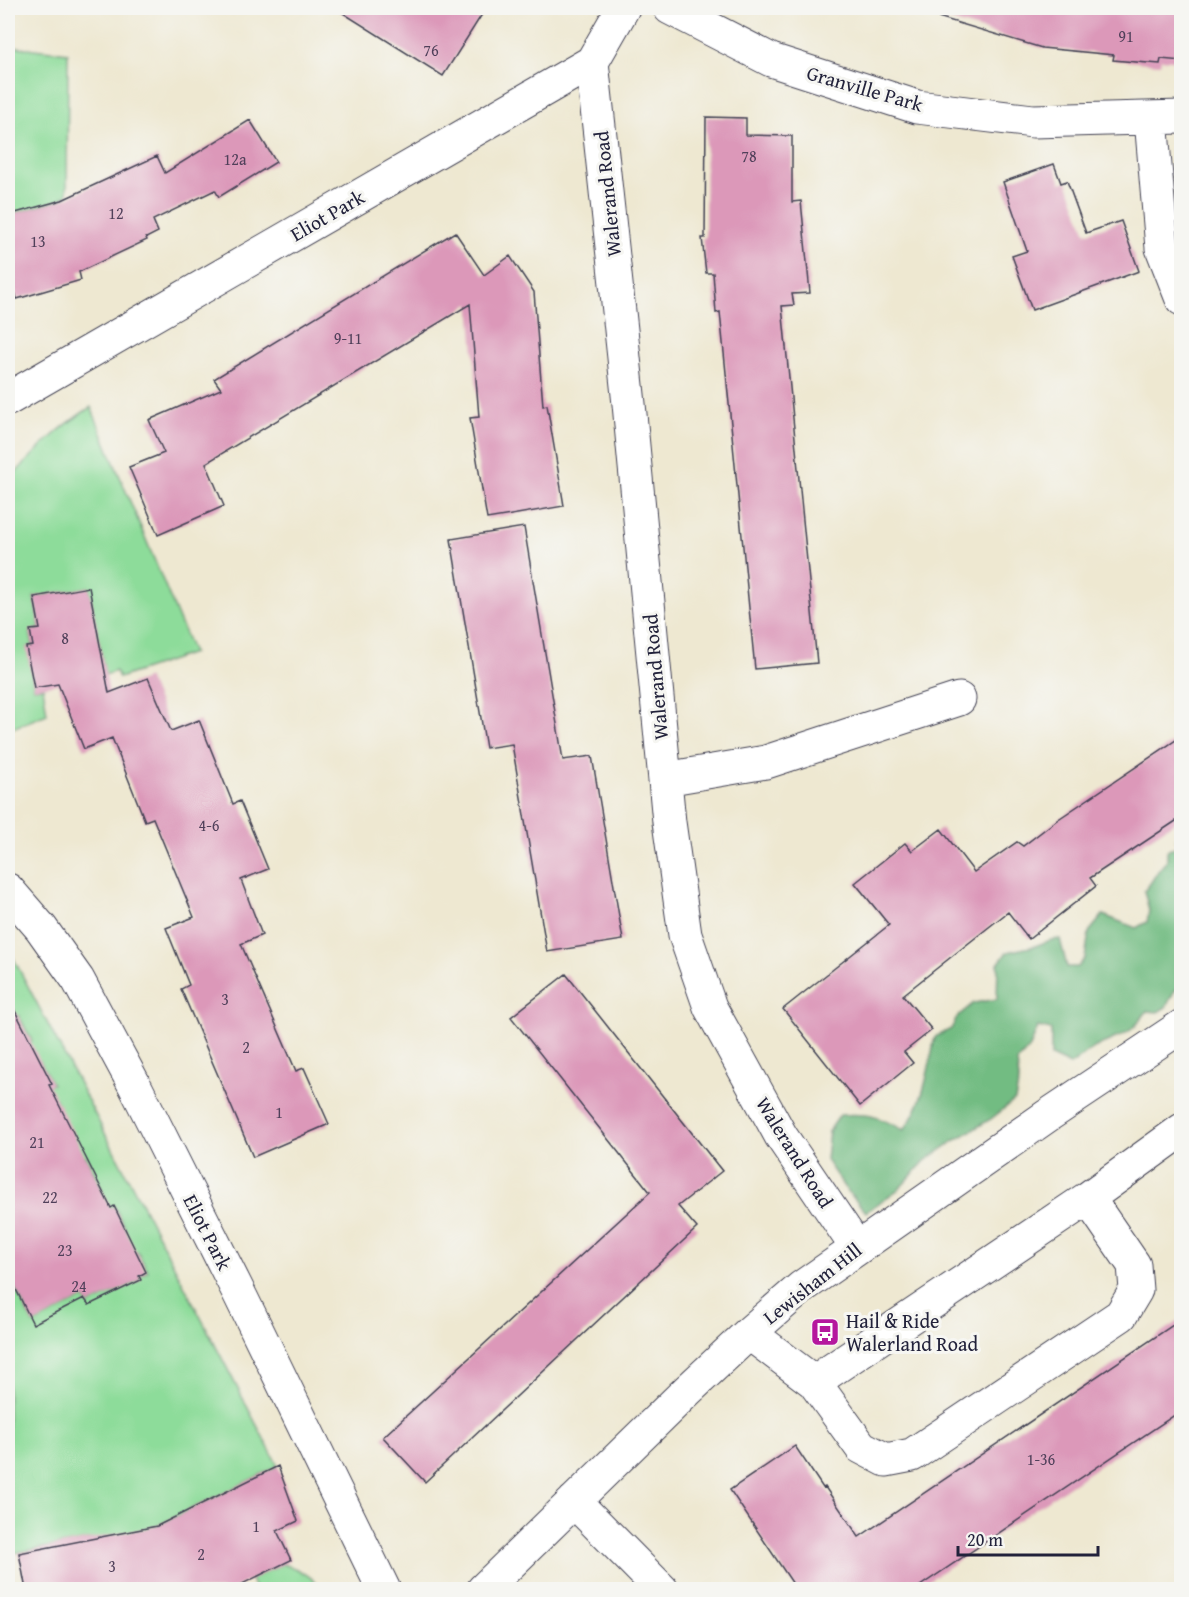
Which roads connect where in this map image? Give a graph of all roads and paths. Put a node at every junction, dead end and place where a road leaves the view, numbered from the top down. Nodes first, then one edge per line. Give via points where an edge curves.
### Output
1 (623, 8) edge
2 (670, 8) edge
3 (592, 62) junction
4 (1166, 118) edge
5 (1182, 299) edge
6 (8, 399) edge
7 (959, 699) dead end
8 (665, 779) junction
9 (8, 890) edge
10 (1182, 1026) edge
11 (1182, 1130) edge
12 (1088, 1198) junction
13 (857, 1248) junction
14 (749, 1333) junction
15 (814, 1382) junction
16 (574, 1501) junction
17 (384, 1590) edge
18 (483, 1590) edge
19 (662, 1590) edge

1 - 3 street
2 - 4 street, Granville Park via 771,60 917,107 1033,121
3 - 6 street, Eliot Park
3 - 8 street, Walerand Road
4 - 5 street via 1162,248
7 - 8 street via 766,762
8 - 13 street, Walerand Road via 685,935 710,1007 781,1136
9 - 17 street, Eliot Park via 78,980 135,1086
10 - 13 street, Lewisham Hill
11 - 12 street
12 - 15 street
12 - 15 street via 1134,1265 1137,1290 1121,1315 932,1442 912,1455 886,1460 861,1447
13 - 14 street, Lewisham Hill via 802,1287
14 - 15 street
14 - 16 street, Lewisham Hill
16 - 18 street, Lewisham Hill
16 - 19 street

